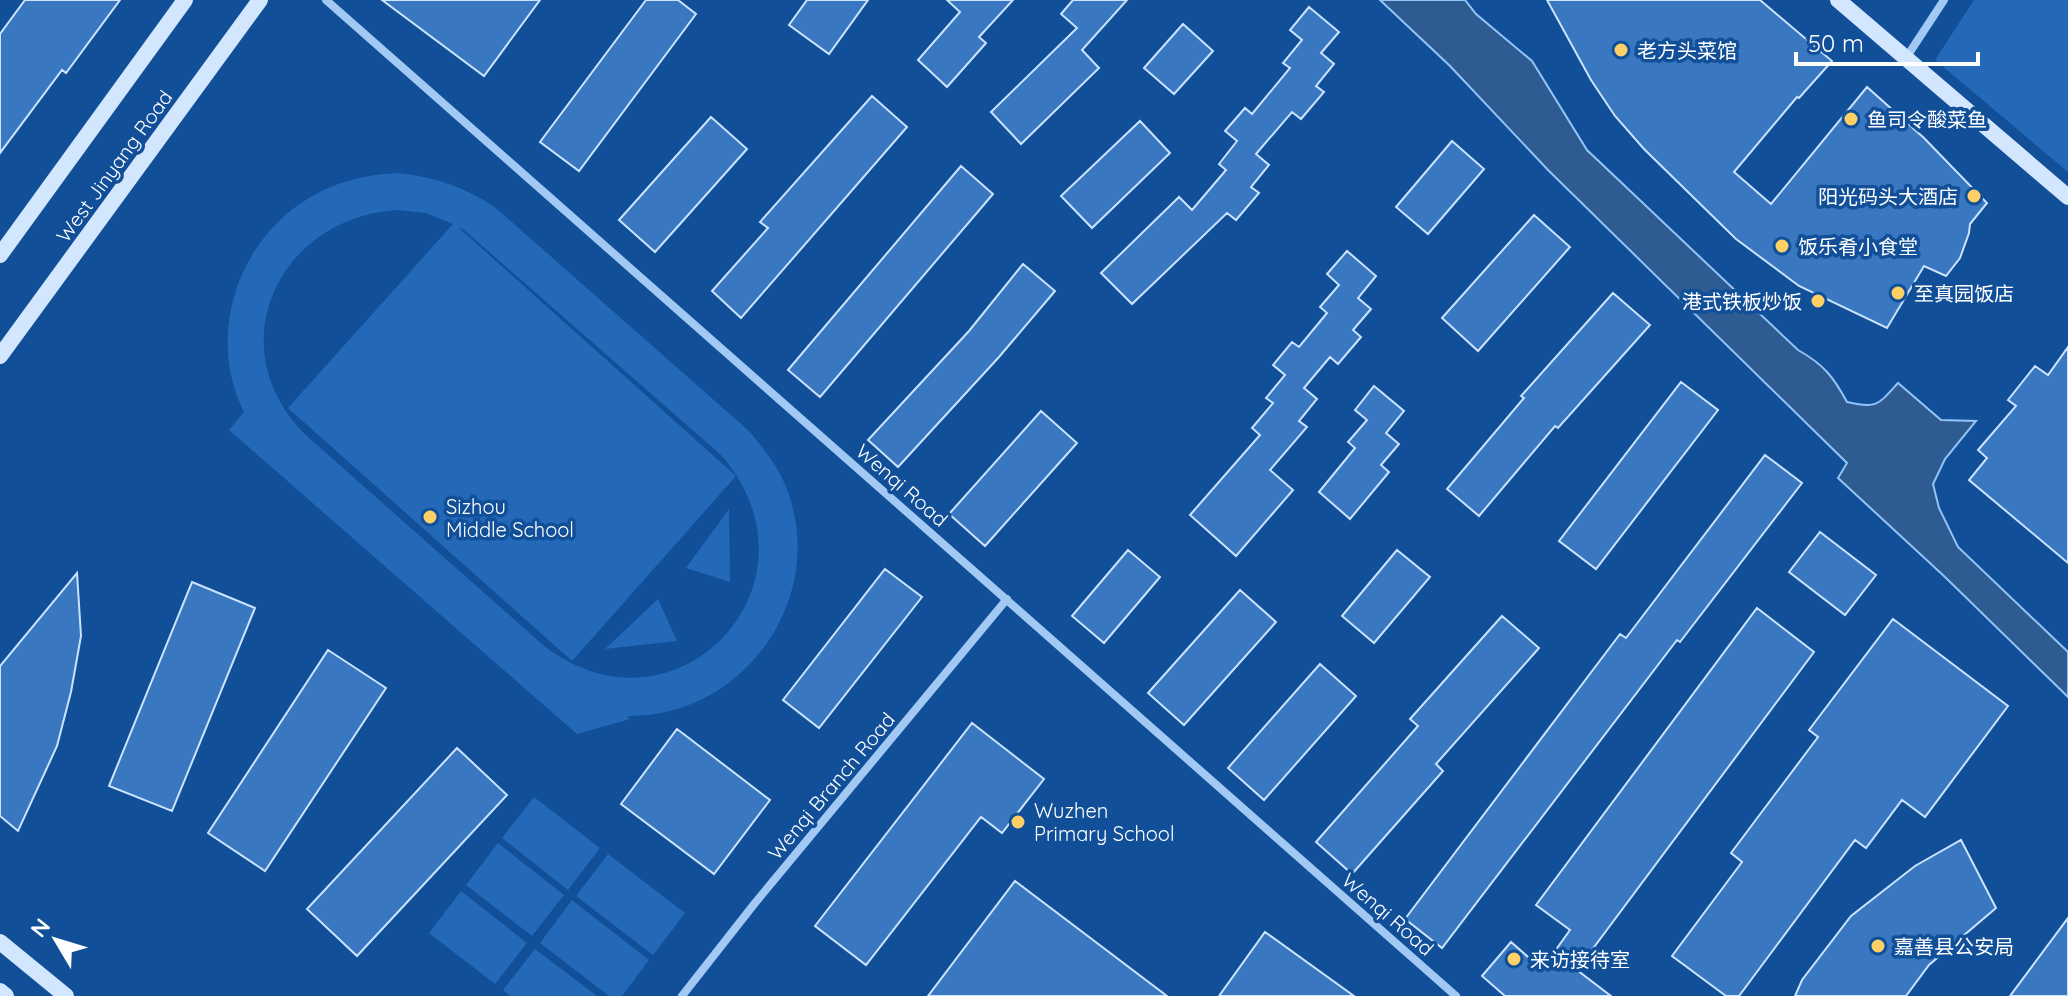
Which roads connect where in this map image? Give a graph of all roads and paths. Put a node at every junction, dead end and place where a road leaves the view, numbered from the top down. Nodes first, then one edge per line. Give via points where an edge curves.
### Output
1 (185, 0) edge
2 (260, 0) edge
3 (326, 0) edge
4 (1838, 0) edge
5 (1944, 0) edge
6 (1906, 59) junction
7 (2068, 197) edge
8 (0, 255) edge
9 (0, 356) edge
10 (1007, 599) junction
11 (0, 942) edge
12 (0, 991) edge
13 (6, 996) edge
14 (66, 996) edge
15 (682, 996) edge
16 (1456, 996) edge

1 - 8 main road, West Jinyang Road
2 - 9 main road, West Jinyang Road
3 - 10 street, Wenqi Road
4 - 6 main road
5 - 6 street
6 - 7 main road
10 - 15 street, Wenqi Branch Road
10 - 16 street, Wenqi Road
11 - 14 main road
12 - 13 main road

